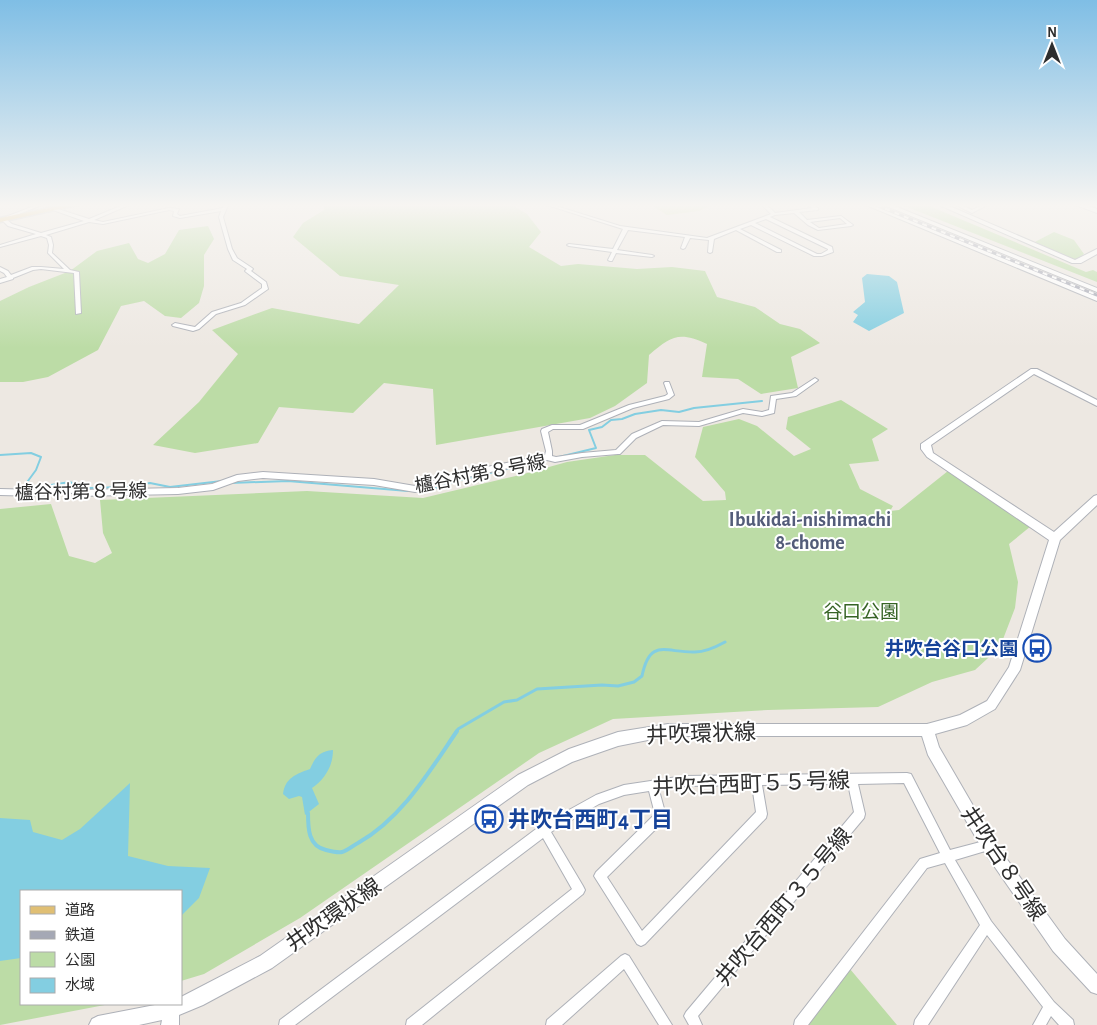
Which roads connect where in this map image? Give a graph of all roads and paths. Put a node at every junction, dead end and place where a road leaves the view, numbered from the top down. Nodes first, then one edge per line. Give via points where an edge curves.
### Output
1 (50, 253) edge
2 (232, 253) edge
3 (614, 253) edge
4 (629, 253) edge
5 (812, 253) edge
6 (827, 253) edge
7 (988, 253) edge
8 (997, 253) edge
9 (1053, 253) edge
10 (1094, 253) edge
11 (652, 256) dead end
12 (610, 260) dead end
13 (0, 267) edge
14 (68, 270) junction
15 (10, 278) junction
16 (0, 281) edge
17 (1096, 296) edge
18 (78, 313) dead end
19 (175, 325) dead end
20 (815, 380) dead end
21 (667, 383) dead end
22 (1097, 403) edge
23 (551, 458) junction
24 (0, 492) edge
25 (1097, 499) edge
26 (1055, 538) junction
27 (927, 730) junction
28 (852, 780) junction
29 (756, 781) junction
30 (653, 785) junction
31 (544, 830) junction
32 (988, 845) junction
33 (947, 856) junction
34 (987, 925) junction
35 (1097, 986) edge
36 (1050, 1006) junction
37 (170, 1017) edge
38 (417, 1023) edge
39 (98, 1025) edge
40 (285, 1025) edge
41 (552, 1025) edge
42 (666, 1025) edge
43 (696, 1025) edge
44 (800, 1025) edge
45 (920, 1025) edge
46 (1039, 1025) edge
47 (1068, 1025) edge

1 - 14 street
2 - 19 street via 235,259 264,283 266,290 243,304 214,313 193,330
3 - 12 street
4 - 11 street
5 - 6 street
7 - 17 street
8 - 17 street
9 - 10 street via 1074,262
13 - 15 street
14 - 15 street via 32,269
14 - 18 street via 76,272
15 - 16 street
20 - 23 street, 櫨谷村第８号線 via 794,395 773,397 772,411 762,414 743,412 699,424 662,423 634,436 618,452
21 - 23 street via 670,395 667,398 631,406 581,427 552,427 544,431
22 - 26 street via 1034,371 926,444 930,455
23 - 24 street, 櫨谷村第８号線 via 415,488 263,475 213,487 178,491 77,493 69,488 39,493
25 - 26 street, 井吹環状線
26 - 27 street, 井吹環状線 via 1014,670 991,705 962,721
27 - 32 street, 井吹台８号線 via 933,750
27 - 37 street, 井吹環状線 via 668,730 618,739 569,756 523,780 266,962
28 - 29 street, 井吹台西町５５号線
28 - 33 street, 井吹台西町５５号線 via 907,778
28 - 43 street, 井吹台西町３５号線 via 860,814 690,1016
29 - 30 street, 井吹台西町５５号線 via 684,781
29 - 30 street via 762,814 641,940 600,876 661,816
30 - 31 street, 井吹台西町５５号線 via 624,790 596,800
31 - 38 street via 579,890
31 - 40 street, 井吹台西町５５号線
32 - 33 street
32 - 35 street, 井吹台８号線 via 1059,945
33 - 34 street, 井吹台西町５５号線
33 - 44 street via 924,863
34 - 36 street, 井吹台西町５５号線
34 - 45 street
36 - 46 street
36 - 47 street, 井吹台西町５５号線
37 - 39 street, 井吹環状線
41 - 42 street via 625,960

